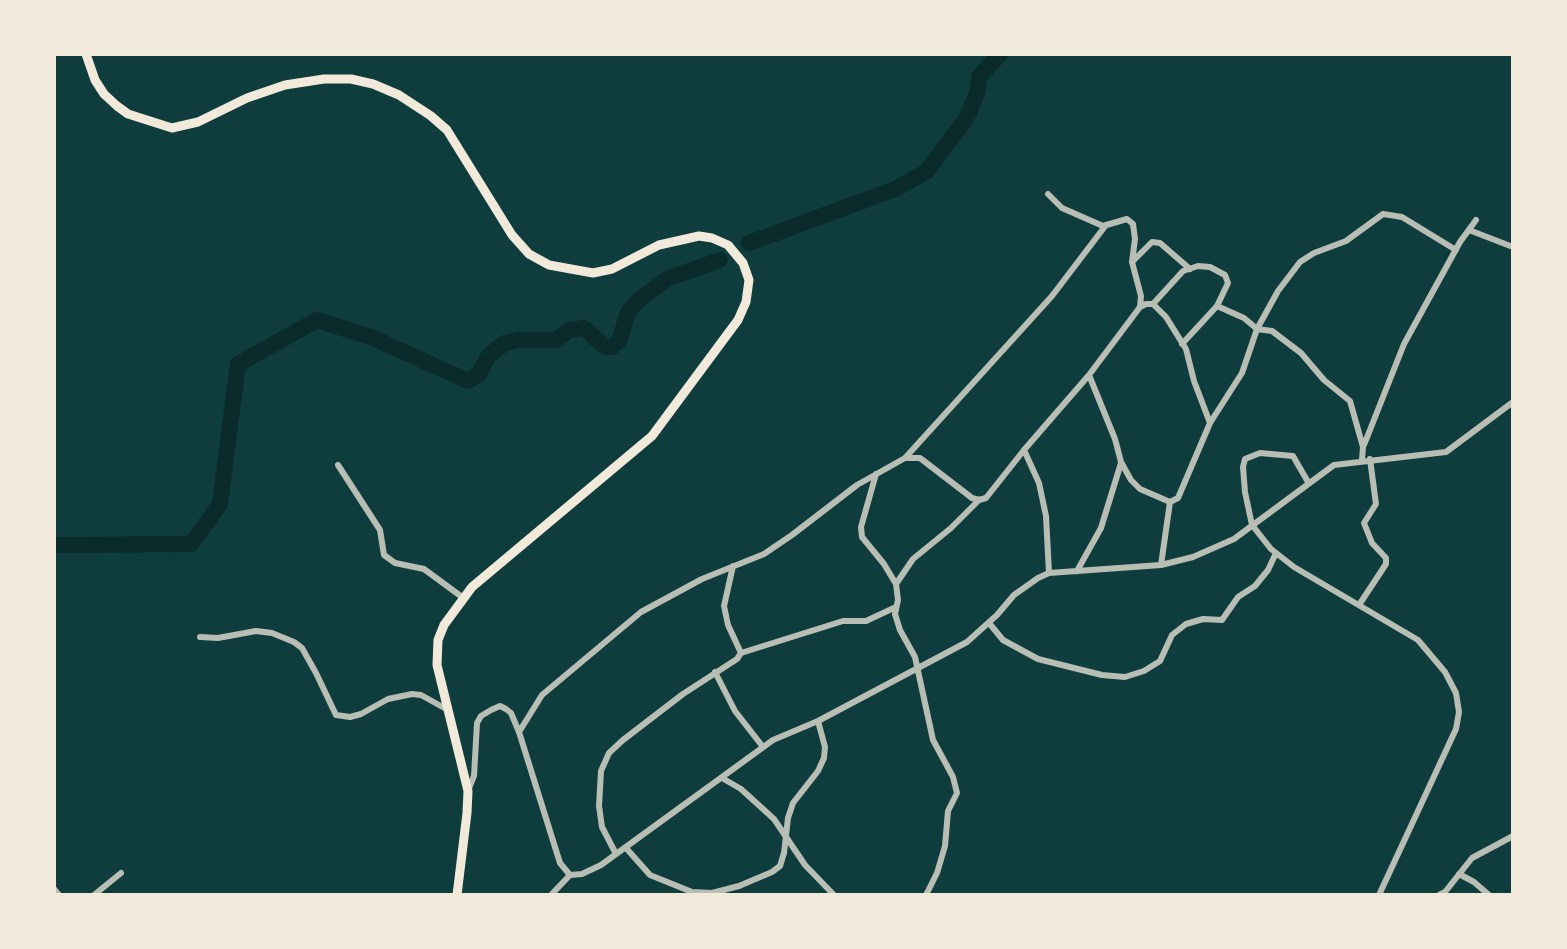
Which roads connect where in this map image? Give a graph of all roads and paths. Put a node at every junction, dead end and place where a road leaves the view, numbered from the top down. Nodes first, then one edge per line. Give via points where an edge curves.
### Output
1 (86, 54) edge
2 (1048, 194) dead end
3 (1476, 220) dead end
4 (1106, 225) junction
5 (1469, 230) junction
6 (1513, 247) edge
7 (1456, 250) junction
8 (1132, 262) junction
9 (1190, 269) junction
10 (1153, 304) junction
11 (1217, 306) junction
12 (1140, 307) junction
13 (1257, 329) junction
14 (1182, 344) junction
15 (1089, 375) junction
16 (1513, 402) edge
17 (1210, 423) junction
18 (1363, 447) junction
19 (1024, 450) junction
20 (905, 458) junction
21 (1366, 459) junction
22 (1121, 462) junction
23 (338, 465) dead end
24 (876, 474) junction
25 (1308, 482) junction
26 (979, 500) junction
27 (1170, 502) junction
28 (1252, 525) junction
29 (1276, 553) junction
30 (733, 565) junction
31 (1161, 565) junction
32 (1077, 571) junction
33 (1049, 573) junction
34 (896, 584) junction
35 (462, 597) junction
36 (1359, 605) junction
37 (896, 607) junction
38 (989, 623) junction
39 (200, 637) dead end
40 (741, 653) junction
41 (918, 670) junction
42 (715, 672) junction
43 (448, 710) junction
44 (818, 721) junction
45 (519, 732) junction
46 (763, 747) junction
47 (722, 778) junction
48 (468, 791) junction
49 (1513, 836) edge
50 (786, 840) junction
51 (626, 848) junction
52 (616, 854) junction
53 (121, 873) dead end
54 (1459, 874) junction
55 (570, 875) junction
56 (54, 889) edge
57 (59, 895) edge
58 (94, 895) edge
59 (457, 895) edge
60 (551, 895) edge
61 (834, 895) edge
62 (926, 895) edge
63 (1379, 895) edge
64 (1439, 895) edge
65 (1489, 895) edge

1 - 35 highway via 95,80 117,106 172,128 285,85 324,79 351,79 399,95 447,130 512,235 529,254 549,265 593,273 659,245 699,236 728,245 743,263 749,280 738,320 652,436
2 - 4 street via 1062,208
3 - 5 street
4 - 8 street via 1127,219 1133,224
4 - 20 street via 1052,296
5 - 6 street
5 - 7 street
7 - 13 street via 1402,217 1383,214 1346,241 1300,262
7 - 18 street via 1404,344
8 - 9 street via 1152,242
8 - 12 street
9 - 10 street
9 - 11 street via 1210,267 1225,275 1228,283
10 - 12 street
10 - 14 street
11 - 13 street
11 - 14 street
12 - 15 street
13 - 17 street via 1242,373
13 - 18 street via 1272,331 1342,392 1356,415
14 - 17 street
15 - 19 street
15 - 22 street
16 - 21 street via 1446,452
17 - 27 street via 1178,498
18 - 21 street
19 - 26 street
19 - 33 street via 1046,516
20 - 24 street
20 - 26 street via 920,458
21 - 25 street via 1334,465
21 - 36 street via 1376,504 1364,523 1386,564
22 - 27 street via 1140,489
22 - 32 street via 1101,528
23 - 35 street via 376,521 384,555 424,569
24 - 30 street via 773,548
24 - 34 street via 862,537
25 - 28 street
25 - 28 street via 1293,456 1260,453 1245,459
26 - 34 street via 913,559
27 - 31 street
28 - 29 street
28 - 31 street via 1218,548
29 - 36 street
29 - 38 street via 1268,570 1222,620 1186,624 1172,635 1160,661 1125,677 1038,659 1003,640
30 - 40 street via 724,606
30 - 45 street via 641,612 542,695
31 - 32 street
32 - 33 street
33 - 38 street via 1014,595
34 - 37 street
35 - 43 highway via 438,640 437,665
36 - 63 street via 1418,640 1445,672 1459,712 1456,729
37 - 40 street via 866,621 843,621
37 - 41 street
38 - 41 street
39 - 43 street via 256,631 294,642 336,715 361,714 388,699 412,694
40 - 42 street
41 - 44 street
41 - 62 street via 933,740 957,793 948,811 937,873
42 - 46 street via 735,711
42 - 52 street via 609,753 601,771 599,806 602,827
43 - 48 highway
44 - 46 street
44 - 50 street via 824,758 793,803
45 - 48 street via 511,713 500,706 481,716
45 - 55 street via 555,849
46 - 47 street
47 - 50 street via 774,819
47 - 51 street
48 - 59 highway
49 - 54 street via 1483,850
50 - 51 street via 780,866 772,872 712,893 692,892 650,875
50 - 61 street
51 - 52 street
52 - 55 street via 582,874
53 - 58 street
54 - 64 street
54 - 65 street
55 - 60 street
56 - 57 street

